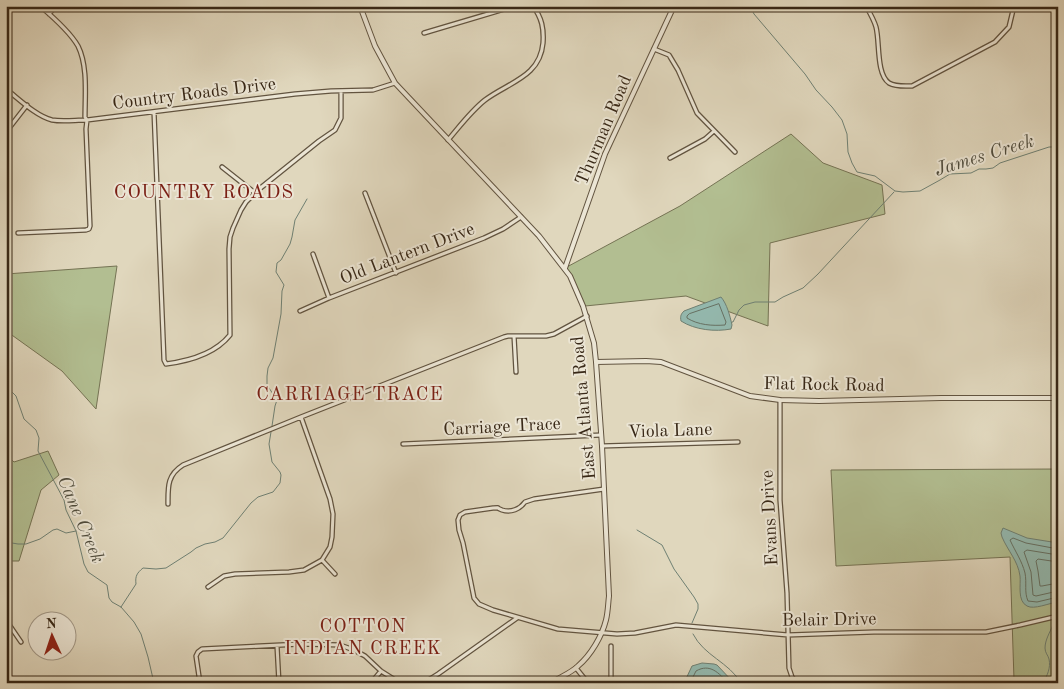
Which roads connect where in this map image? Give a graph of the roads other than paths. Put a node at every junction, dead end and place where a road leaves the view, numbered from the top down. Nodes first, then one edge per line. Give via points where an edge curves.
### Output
1 (40, 6) edge
2 (56, 6) edge
3 (360, 6) edge
4 (516, 6) edge
5 (533, 6) edge
6 (674, 6) edge
7 (1014, 6) edge
8 (868, 7) edge
9 (49, 14) junction
10 (424, 33) dead end
11 (654, 49) junction
12 (395, 83) junction
13 (6, 89) edge
14 (341, 90) junction
15 (26, 105) junction
16 (154, 112) junction
17 (87, 120) junction
18 (714, 131) junction
19 (6, 132) edge
20 (448, 140) junction
21 (735, 152) dead end
22 (670, 158) dead end
23 (222, 167) dead end
24 (255, 193) junction
25 (365, 193) dead end
26 (522, 216) junction
27 (18, 233) dead end
28 (313, 254) dead end
29 (564, 268) junction
30 (396, 273) junction
31 (329, 298) junction
32 (300, 312) dead end
33 (587, 316) junction
34 (514, 336) junction
35 (596, 362) junction
36 (516, 372) dead end
37 (1058, 398) edge
38 (780, 400) junction
39 (300, 417) junction
40 (601, 435) junction
41 (738, 442) dead end
42 (403, 444) dead end
43 (602, 446) junction
44 (604, 489) junction
45 (168, 504) dead end
46 (322, 560) junction
47 (335, 574) dead end
48 (208, 586) dead end
49 (1058, 616) edge
50 (517, 618) junction
51 (6, 620) edge
52 (601, 634) junction
53 (788, 635) junction
54 (22, 642) dead end
55 (277, 646) junction
56 (611, 646) dead end
57 (576, 668) junction
58 (381, 671) junction
59 (200, 683) edge
60 (278, 683) edge
61 (371, 683) edge
62 (400, 683) edge
63 (420, 683) edge
64 (551, 683) edge
65 (588, 683) edge
66 (610, 683) edge
67 (797, 683) edge

1 - 9 street
2 - 9 street
3 - 12 street, East Atlanta Road via 375,46
4 - 10 street
5 - 20 street via 544,32 538,63 522,78 482,103
6 - 11 street, Thurman Road
7 - 8 street via 1010,27 994,42 912,86 898,86 883,76 876,28
9 - 17 street via 79,48 84,63
11 - 18 street via 669,55 697,113
11 - 29 street, Thurman Road via 605,154
12 - 14 street, Country Roads Drive via 372,90
12 - 20 street, East Atlanta Road
13 - 15 street, Country Roads Drive
14 - 16 street, Country Roads Drive
14 - 24 street via 341,118 335,130
15 - 17 street, Country Roads Drive via 53,120
15 - 19 street
16 - 17 street, Country Roads Drive
16 - 24 street via 166,364 212,351 230,335 230,237 241,210
17 - 27 street via 89,229
18 - 21 street
18 - 22 street
20 - 26 street, East Atlanta Road
23 - 24 street
25 - 30 street
26 - 29 street, East Atlanta Road
26 - 30 street, Old Lantern Drive via 484,238
28 - 31 street
29 - 33 street, East Atlanta Road
30 - 31 street, Old Lantern Drive
31 - 32 street, Old Lantern Drive
33 - 34 street via 554,334
33 - 35 street, East Atlanta Road
34 - 36 street
34 - 39 street via 504,337
35 - 38 street, Flat Rock Road via 661,362 738,392
35 - 40 street, East Atlanta Road
37 - 38 street, Flat Rock Road
38 - 53 street, Evans Drive via 780,500
39 - 45 street via 175,470 168,486
39 - 46 street via 327,487 333,514 330,547
40 - 42 street, Carriage Trace
40 - 43 street, East Atlanta Road
41 - 43 street, Viola Lane
43 - 44 street, East Atlanta Road
44 - 50 street, Belair Drive via 534,499 511,511 493,508 465,512 460,516 459,530 476,602
44 - 52 street, East Atlanta Road via 609,596
46 - 47 street
46 - 48 street via 304,570 224,576
49 - 53 street, Belair Drive via 986,632
50 - 52 street, Belair Drive via 558,629
50 - 63 street via 438,674
51 - 54 street
52 - 53 street, Belair Drive via 635,633 676,625
52 - 57 street, East Atlanta Road via 586,659
53 - 67 street, Evans Drive via 789,668
55 - 58 street via 340,645 365,656
55 - 59 street via 202,649 196,656
55 - 60 street
56 - 66 street
57 - 64 street, East Atlanta Road
57 - 65 street
58 - 61 street
58 - 62 street

